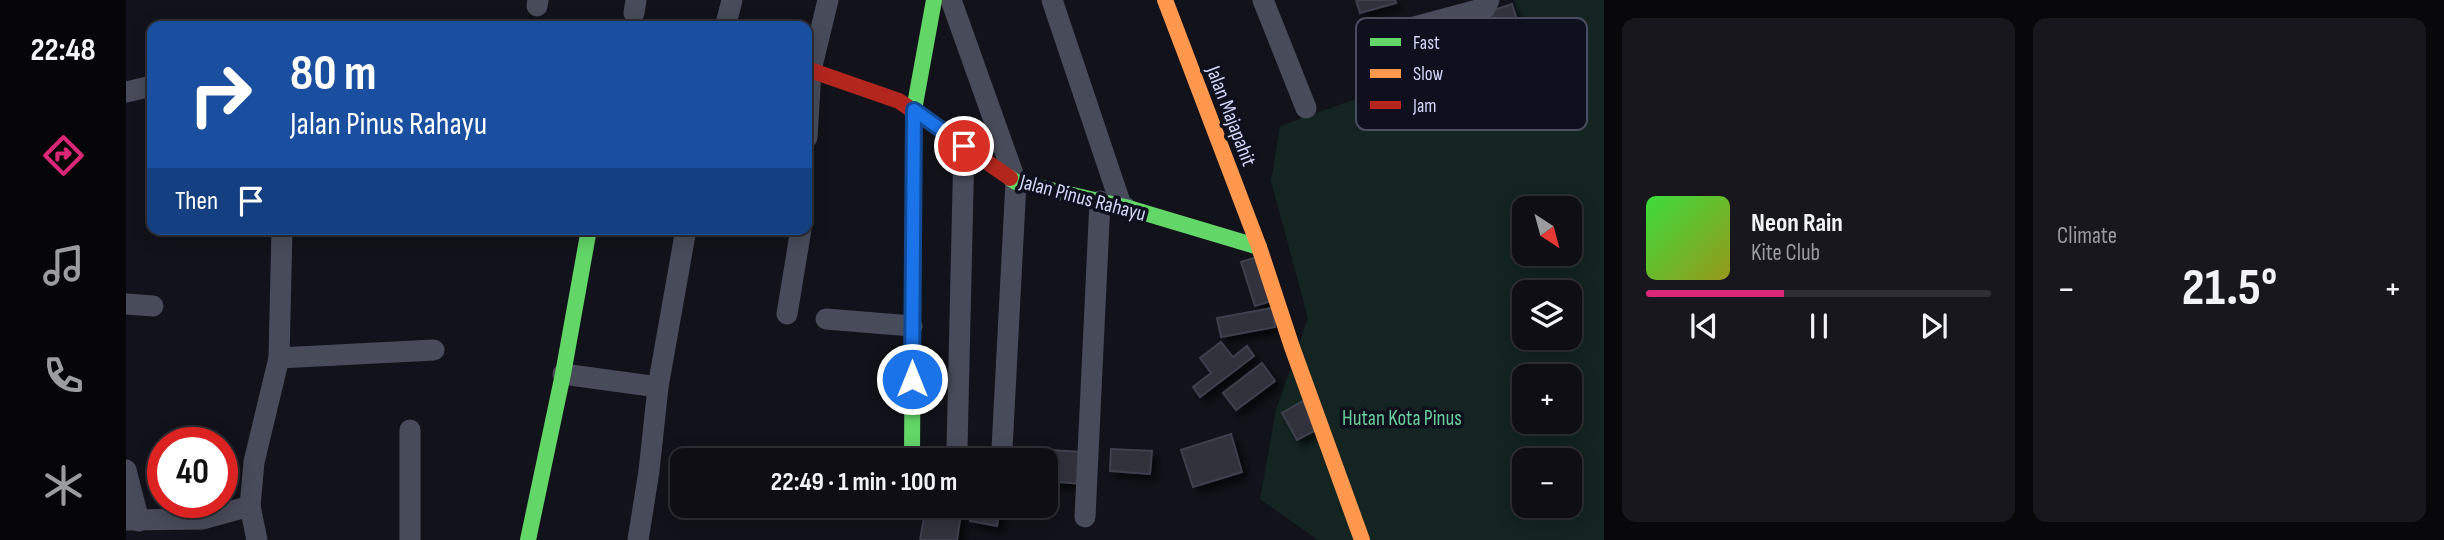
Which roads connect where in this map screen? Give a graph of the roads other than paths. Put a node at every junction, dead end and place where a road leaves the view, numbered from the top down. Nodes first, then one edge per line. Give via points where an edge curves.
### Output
1 (732, 0) edge
2 (828, 0) edge
3 (934, 0) edge
4 (951, 0) edge
5 (1052, 0) edge
6 (1165, 0) edge
7 (1263, 0) edge
8 (1489, 0) edge
9 (1448, 18) edge
10 (727, 21) edge
11 (812, 58) edge
12 (812, 70) edge
13 (147, 87) edge
14 (126, 92) edge
15 (1306, 108) dead end
16 (914, 110) junction
17 (964, 146) junction
18 (1016, 183) junction
19 (1100, 201) junction
20 (1125, 207) junction
21 (282, 235) edge
22 (588, 235) edge
23 (685, 235) edge
24 (800, 235) edge
25 (1258, 247) junction
26 (126, 304) edge
27 (153, 306) dead end
28 (787, 314) dead end
29 (826, 319) dead end
30 (912, 326) junction
31 (434, 350) dead end
32 (279, 358) junction
33 (563, 374) junction
34 (658, 387) junction
35 (410, 430) dead end
36 (912, 448) edge
37 (957, 448) edge
38 (1002, 448) edge
39 (126, 470) edge
40 (250, 506) junction
41 (1085, 517) dead end
42 (132, 520) edge
43 (257, 540) edge
44 (410, 540) edge
45 (528, 540) edge
46 (638, 540) edge
47 (1362, 540) edge

1 - 10 street
2 - 11 street
3 - 16 street
4 - 18 street
5 - 20 street
6 - 25 street, Jalan Majapahit
7 - 15 street
8 - 9 street via 1485,8
12 - 16 street, Jalan Pinus Rahayu
13 - 14 street
16 - 17 street, Jalan Pinus Rahayu
16 - 30 street
17 - 18 street, Jalan Pinus Rahayu
17 - 37 street
18 - 19 street, Jalan Pinus Rahayu
18 - 38 street
19 - 20 street, Jalan Pinus Rahayu
19 - 41 street
20 - 25 street, Jalan Pinus Rahayu
21 - 32 street
22 - 33 street
23 - 34 street
24 - 28 street
25 - 47 street, Jalan Majapahit
26 - 27 street
29 - 30 street
30 - 36 street
31 - 32 street
32 - 40 street via 254,462
33 - 34 street
33 - 45 street
34 - 46 street
35 - 44 street
39 - 42 street
40 - 42 street via 203,519
40 - 43 street

